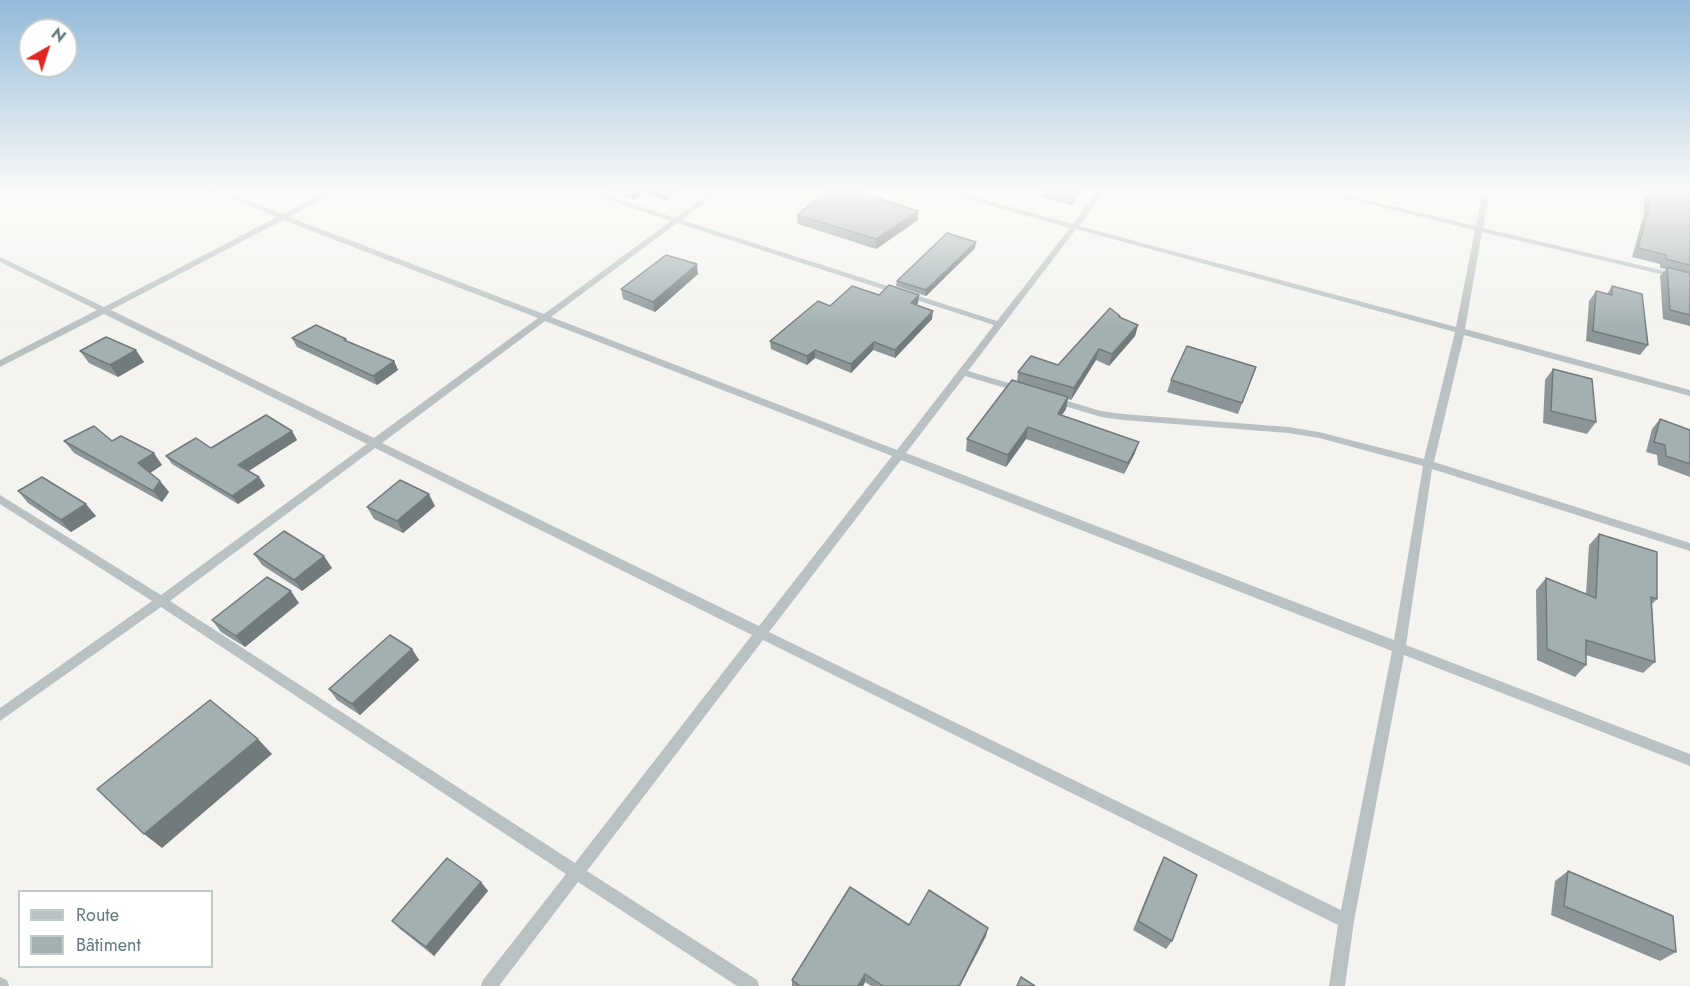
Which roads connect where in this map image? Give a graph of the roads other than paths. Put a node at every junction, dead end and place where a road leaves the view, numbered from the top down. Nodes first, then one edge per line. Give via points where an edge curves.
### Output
1 (246, 237) edge
2 (333, 237) edge
3 (655, 237) edge
4 (727, 237) edge
5 (1066, 237) edge
6 (1111, 237) edge
7 (1478, 237) edge
8 (1513, 237) edge
9 (0, 259) edge
10 (1690, 279) edge
11 (104, 310) junction
12 (544, 318) junction
13 (999, 324) junction
14 (1460, 331) junction
15 (0, 364) edge
16 (962, 372) junction
17 (1026, 391) edge
18 (1690, 393) edge
19 (1047, 398) edge
20 (375, 444) junction
21 (898, 455) junction
22 (1428, 464) junction
23 (0, 499) edge
24 (1690, 547) edge
25 (161, 601) junction
26 (760, 633) junction
27 (1399, 648) junction
28 (0, 716) edge
29 (1690, 760) edge
30 (576, 872) junction
31 (1346, 921) junction
32 (489, 986) edge
33 (751, 986) edge
34 (1337, 986) edge

1 - 11 street
2 - 12 street
3 - 12 street
4 - 13 street
5 - 13 street
6 - 14 street
7 - 14 street
8 - 10 street
9 - 11 street
11 - 15 street
11 - 20 street
12 - 20 street
12 - 21 street
13 - 16 street
14 - 18 street
14 - 22 street
16 - 17 street
16 - 21 street
19 - 22 street via 1123,417 1319,435
20 - 25 street
20 - 26 street
21 - 26 street
21 - 27 street
22 - 24 street
22 - 27 street
23 - 25 street
25 - 28 street
25 - 30 street
26 - 30 street
26 - 31 street
27 - 29 street
27 - 31 street
30 - 32 street
30 - 33 street
31 - 34 street

